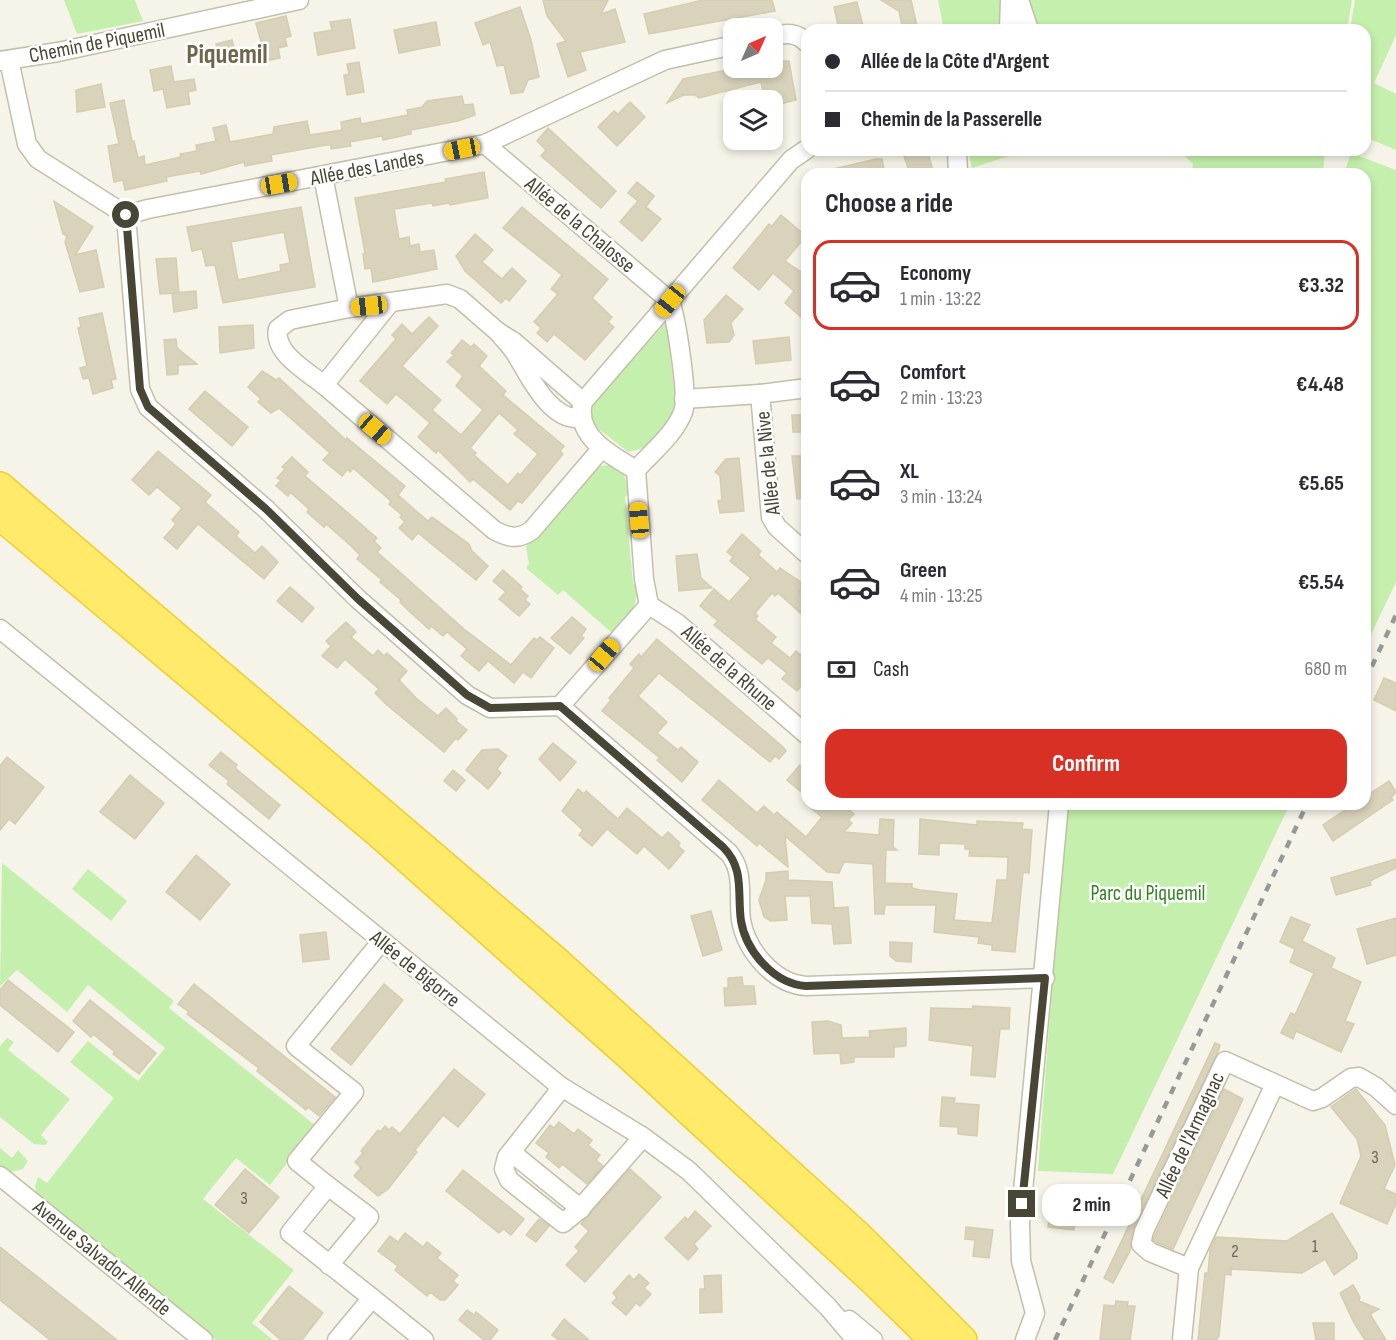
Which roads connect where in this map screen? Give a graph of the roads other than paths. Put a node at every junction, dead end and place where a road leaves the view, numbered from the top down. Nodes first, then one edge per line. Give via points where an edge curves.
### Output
1 (299, 0) edge
2 (1011, 0) edge
3 (1019, 0) edge
4 (1009, 24) edge
5 (1027, 24) edge
6 (783, 35) edge
7 (801, 37) edge
8 (723, 47) edge
9 (4, 61) edge
10 (485, 144) junction
11 (801, 153) edge
12 (323, 176) junction
13 (126, 215) junction
14 (670, 301) junction
15 (389, 304) junction
16 (349, 308) junction
17 (324, 386) junction
18 (801, 389) edge
19 (760, 394) junction
20 (684, 399) junction
21 (583, 409) junction
22 (602, 448) junction
23 (636, 470) junction
24 (0, 486) edge
25 (0, 516) edge
26 (801, 549) edge
27 (649, 605) junction
28 (0, 629) edge
29 (560, 706) junction
30 (801, 730) edge
31 (1059, 810) edge
32 (381, 942) junction
33 (1045, 978) junction
34 (1275, 1084) junction
35 (560, 1086) junction
36 (1396, 1105) edge
37 (718, 1123) junction
38 (643, 1137) junction
39 (0, 1176) edge
40 (328, 1186) junction
41 (859, 1236) junction
42 (329, 1265) junction
43 (1189, 1268) junction
44 (875, 1283) junction
45 (372, 1298) junction
46 (828, 1307) junction
47 (203, 1340) edge
48 (337, 1340) edge
49 (424, 1340) edge
50 (856, 1340) edge
51 (873, 1340) edge
52 (922, 1340) edge
53 (933, 1340) edge
54 (963, 1340) edge
55 (977, 1340) edge
56 (1024, 1340) edge
57 (1182, 1340) edge

1 - 9 street, Chemin de Piquemil
2 - 4 street
3 - 5 street
6 - 7 street
8 - 10 street, Allée des Landes via 665,60
9 - 13 street via 32,152
10 - 12 street, Allée des Landes
10 - 14 street, Allée de la Chalosse
11 - 14 street via 790,160
12 - 13 street, Allée des Landes
12 - 16 street
13 - 29 street via 140,389 148,407 266,509 358,599 467,695 490,708
14 - 20 street
14 - 21 street
15 - 16 street
15 - 17 street
15 - 21 street via 447,294 460,299 514,342
16 - 17 street via 290,320 278,329 279,345
17 - 22 street via 494,530 508,536 521,537 532,530
18 - 19 street, Allée de la Nive
19 - 20 street, Allée de la Nive
19 - 26 street, Allée de la Nive via 771,517 777,528
20 - 23 street via 679,420
21 - 22 street via 585,427
22 - 23 street
23 - 27 street
24 - 37 highway via 559,963
25 - 37 highway
27 - 29 street
27 - 30 street, Allée de la Rhune via 677,623
28 - 32 street, Allée de Bigorre
29 - 33 street via 729,853 740,877 745,933 764,964 789,983 806,986
31 - 33 street
32 - 35 street, Allée de Bigorre
32 - 40 street via 296,1046 354,1092 297,1161
33 - 56 street via 1019,1236 1034,1305 1033,1320
34 - 36 street, Allée de l'Armagnac via 1315,1101 1353,1077 1368,1082
34 - 43 street
34 - 43 street, Allée de l'Armagnac via 1225,1061 1144,1231 1141,1244 1150,1252
35 - 38 street, Allée de Bigorre
35 - 38 street via 504,1164 508,1180 563,1223
37 - 41 highway
37 - 44 highway
38 - 46 street, Allée de Bigorre via 689,1171
39 - 47 street, Avenue Salvador Allende
40 - 42 street via 290,1233
40 - 42 street via 369,1216
41 - 54 highway
41 - 55 highway
42 - 45 street
43 - 57 street
44 - 52 highway
44 - 53 highway
45 - 48 street
45 - 49 street
46 - 50 street, Allée de Bigorre
46 - 51 street, Allée de Bigorre

